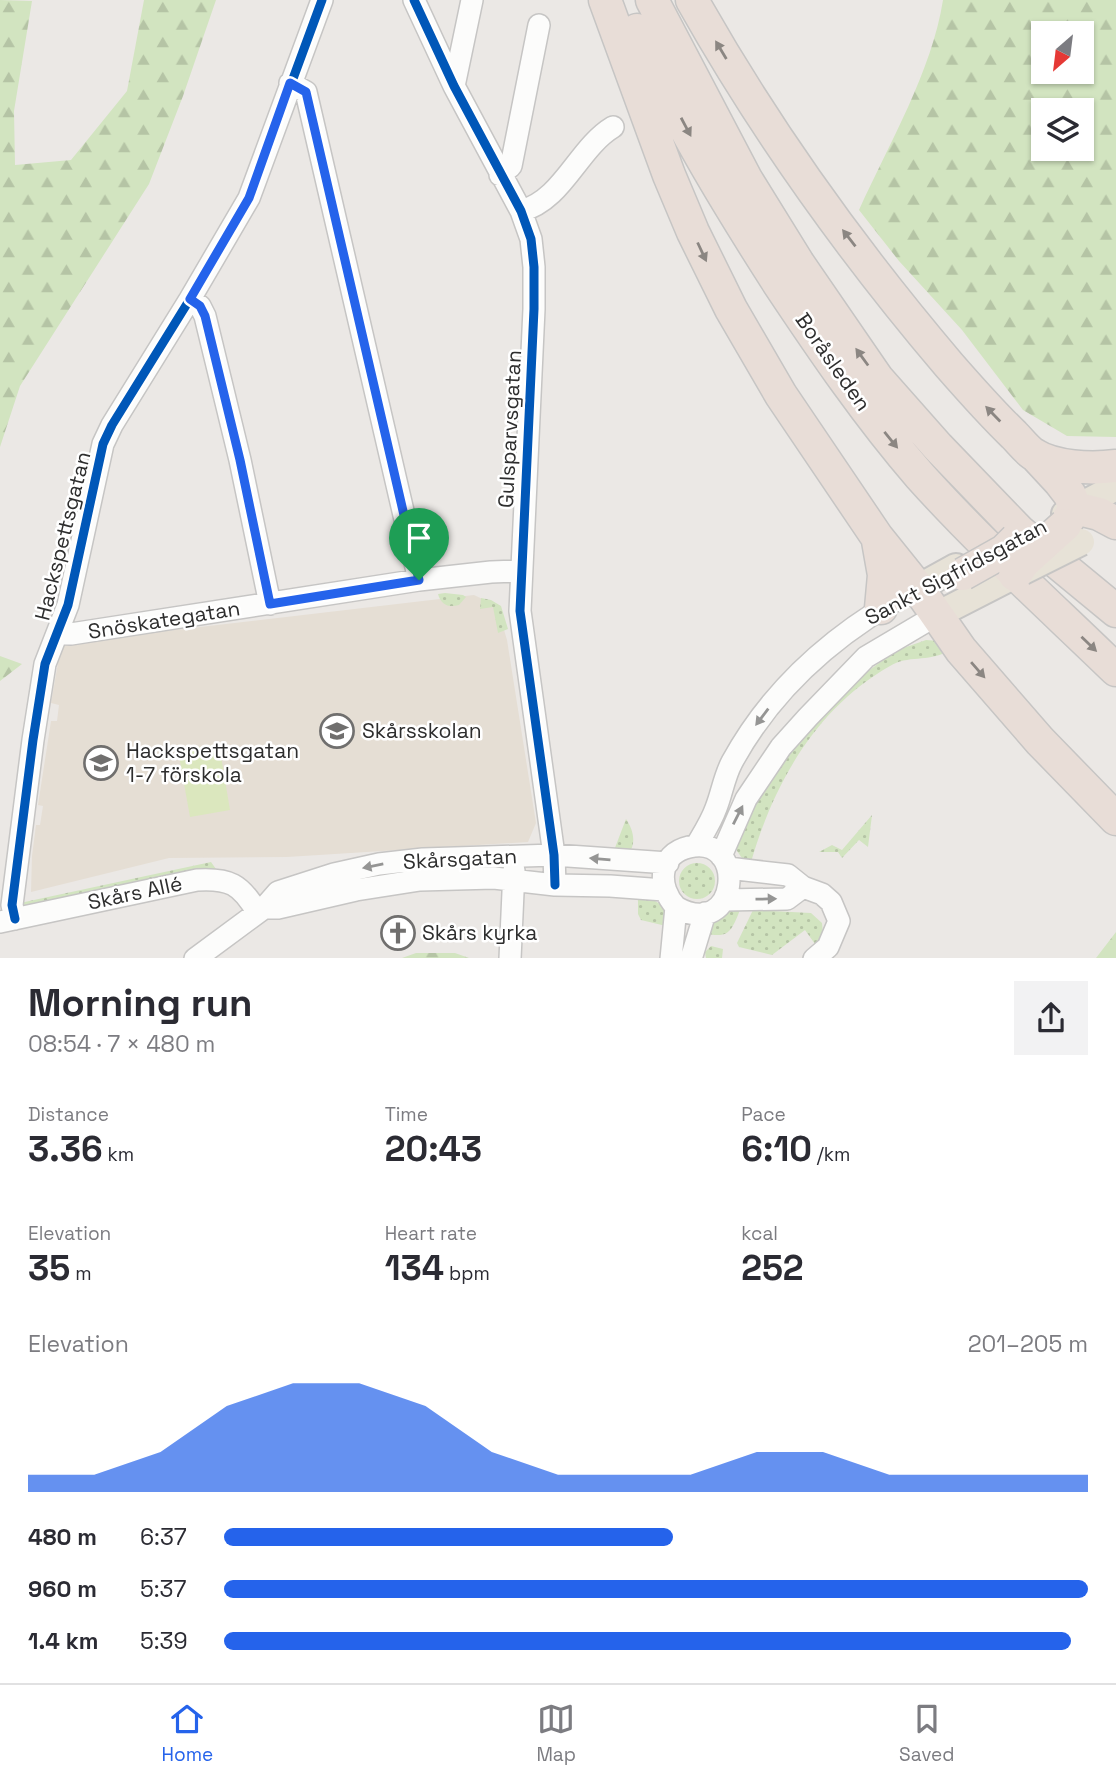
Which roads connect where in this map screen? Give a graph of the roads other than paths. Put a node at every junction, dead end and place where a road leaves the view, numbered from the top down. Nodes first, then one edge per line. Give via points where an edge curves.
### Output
1 (322, 0) edge
2 (414, 0) edge
3 (472, 0) edge
4 (606, 0) edge
5 (623, 0) edge
6 (652, 0) edge
7 (692, 0) edge
8 (539, 25) dead end
9 (290, 83) junction
10 (454, 86) junction
11 (613, 127) dead end
12 (500, 175) junction
13 (521, 211) junction
14 (190, 299) junction
15 (1034, 454) junction
16 (1116, 466) edge
17 (1116, 487) edge
18 (1070, 523) junction
19 (1116, 523) edge
20 (877, 537) junction
21 (1016, 539) joint
22 (520, 571) junction
23 (1015, 575) joint
24 (967, 578) junction
25 (419, 580) junction
26 (1082, 583) junction
27 (918, 588) junction
28 (1116, 601) edge
29 (270, 604) junction
30 (881, 608) junction
31 (1116, 611) edge
32 (937, 615) junction
33 (58, 633) junction
34 (1116, 670) edge
35 (1116, 819) edge
36 (696, 846) junction
37 (554, 855) junction
38 (514, 856) junction
39 (725, 862) junction
40 (668, 863) junction
41 (515, 882) junction
42 (555, 885) junction
43 (803, 887) junction
44 (670, 899) junction
45 (725, 900) junction
46 (261, 910) junction
47 (705, 914) junction
48 (7, 920) edge
49 (195, 958) edge
50 (510, 958) edge
51 (671, 958) edge
52 (691, 958) edge
53 (814, 958) edge

1 - 9 street, Hackspettsgatan
2 - 10 street, Gulsparvsgatan
3 - 10 street
4 -> 20 highway via 669,175 708,266 781,395
5 -> 34 highway, Boråsleden via 647,53 749,237 867,410 958,516
26 -> 6 highway, Boråsleden via 1011,522 877,377 746,179
15 -> 7 highway via 991,414 920,331 824,207 719,49
8 - 12 street via 511,166
9 - 14 street, Hackspettsgatan via 249,198
9 - 25 street via 306,92
10 - 12 street, Gulsparvsgatan
11 - 13 street via 589,147 541,203
12 - 13 street, Gulsparvsgatan
13 - 22 street, Gulsparvsgatan via 531,239 534,277
14 - 29 street via 205,316
14 - 33 street, Hackspettsgatan via 103,444
15 - 16 highway via 1066,465
15 - 18 highway via 1065,488
17 - 18 main road, Sankt Sigfridsgatan
18 - 19 highway via 1099,514
18 - 21 main road, Sankt Sigfridsgatan
18 - 23 highway, bridge
20 - 27 highway
20 - 30 highway via 884,575
21 - 24 highway, bridge
22 - 25 street, Snöskategatan
22 - 37 street, Gulsparvsgatan via 520,611
23 - 24 main road, Sankt Sigfridsgatan
24 - 27 main road, Sankt Sigfridsgatan
24 - 32 highway via 950,586
25 - 29 street, Snöskategatan
26 - 28 highway
26 - 31 highway, Boråsleden
27 - 30 street, Sankt Sigfridsgatan
27 - 32 highway
29 - 33 street, Snöskategatan via 71,635
30 -> 36 street, Sankt Sigfridsgatan via 785,687 730,766 716,808
32 -> 35 highway via 961,650 1040,741
39 -> 32 street, Sankt Sigfridsgatan via 733,825 781,747 866,657
33 - 48 street, Hackspettsgatan via 45,664
36 - 39 street via 709,848
36 - 40 street via 680,851
37 - 38 street, Skårsgatan
40 -> 37 street, Skårsgatan
37 - 42 street, Gulsparvsgatan
38 - 41 street
38 -> 46 street, Skårsgatan via 423,859 334,874 278,892
39 - 43 street via 788,875
39 - 45 street, Sankt Sigfridsgatan via 731,879
40 - 44 street via 663,876
41 - 42 street, Skårsgatan
41 - 46 street, Skårsgatan via 494,878 420,880
41 - 50 street
42 - 44 street, Skårsgatan via 610,886
45 -> 43 street via 786,899
43 - 53 street via 831,902 839,921 828,947
44 - 47 street via 685,912
44 - 51 street
45 - 47 street
46 - 48 street, Skårs Allé via 245,892 217,878
46 - 49 street, Skårsgatan
47 - 52 street

